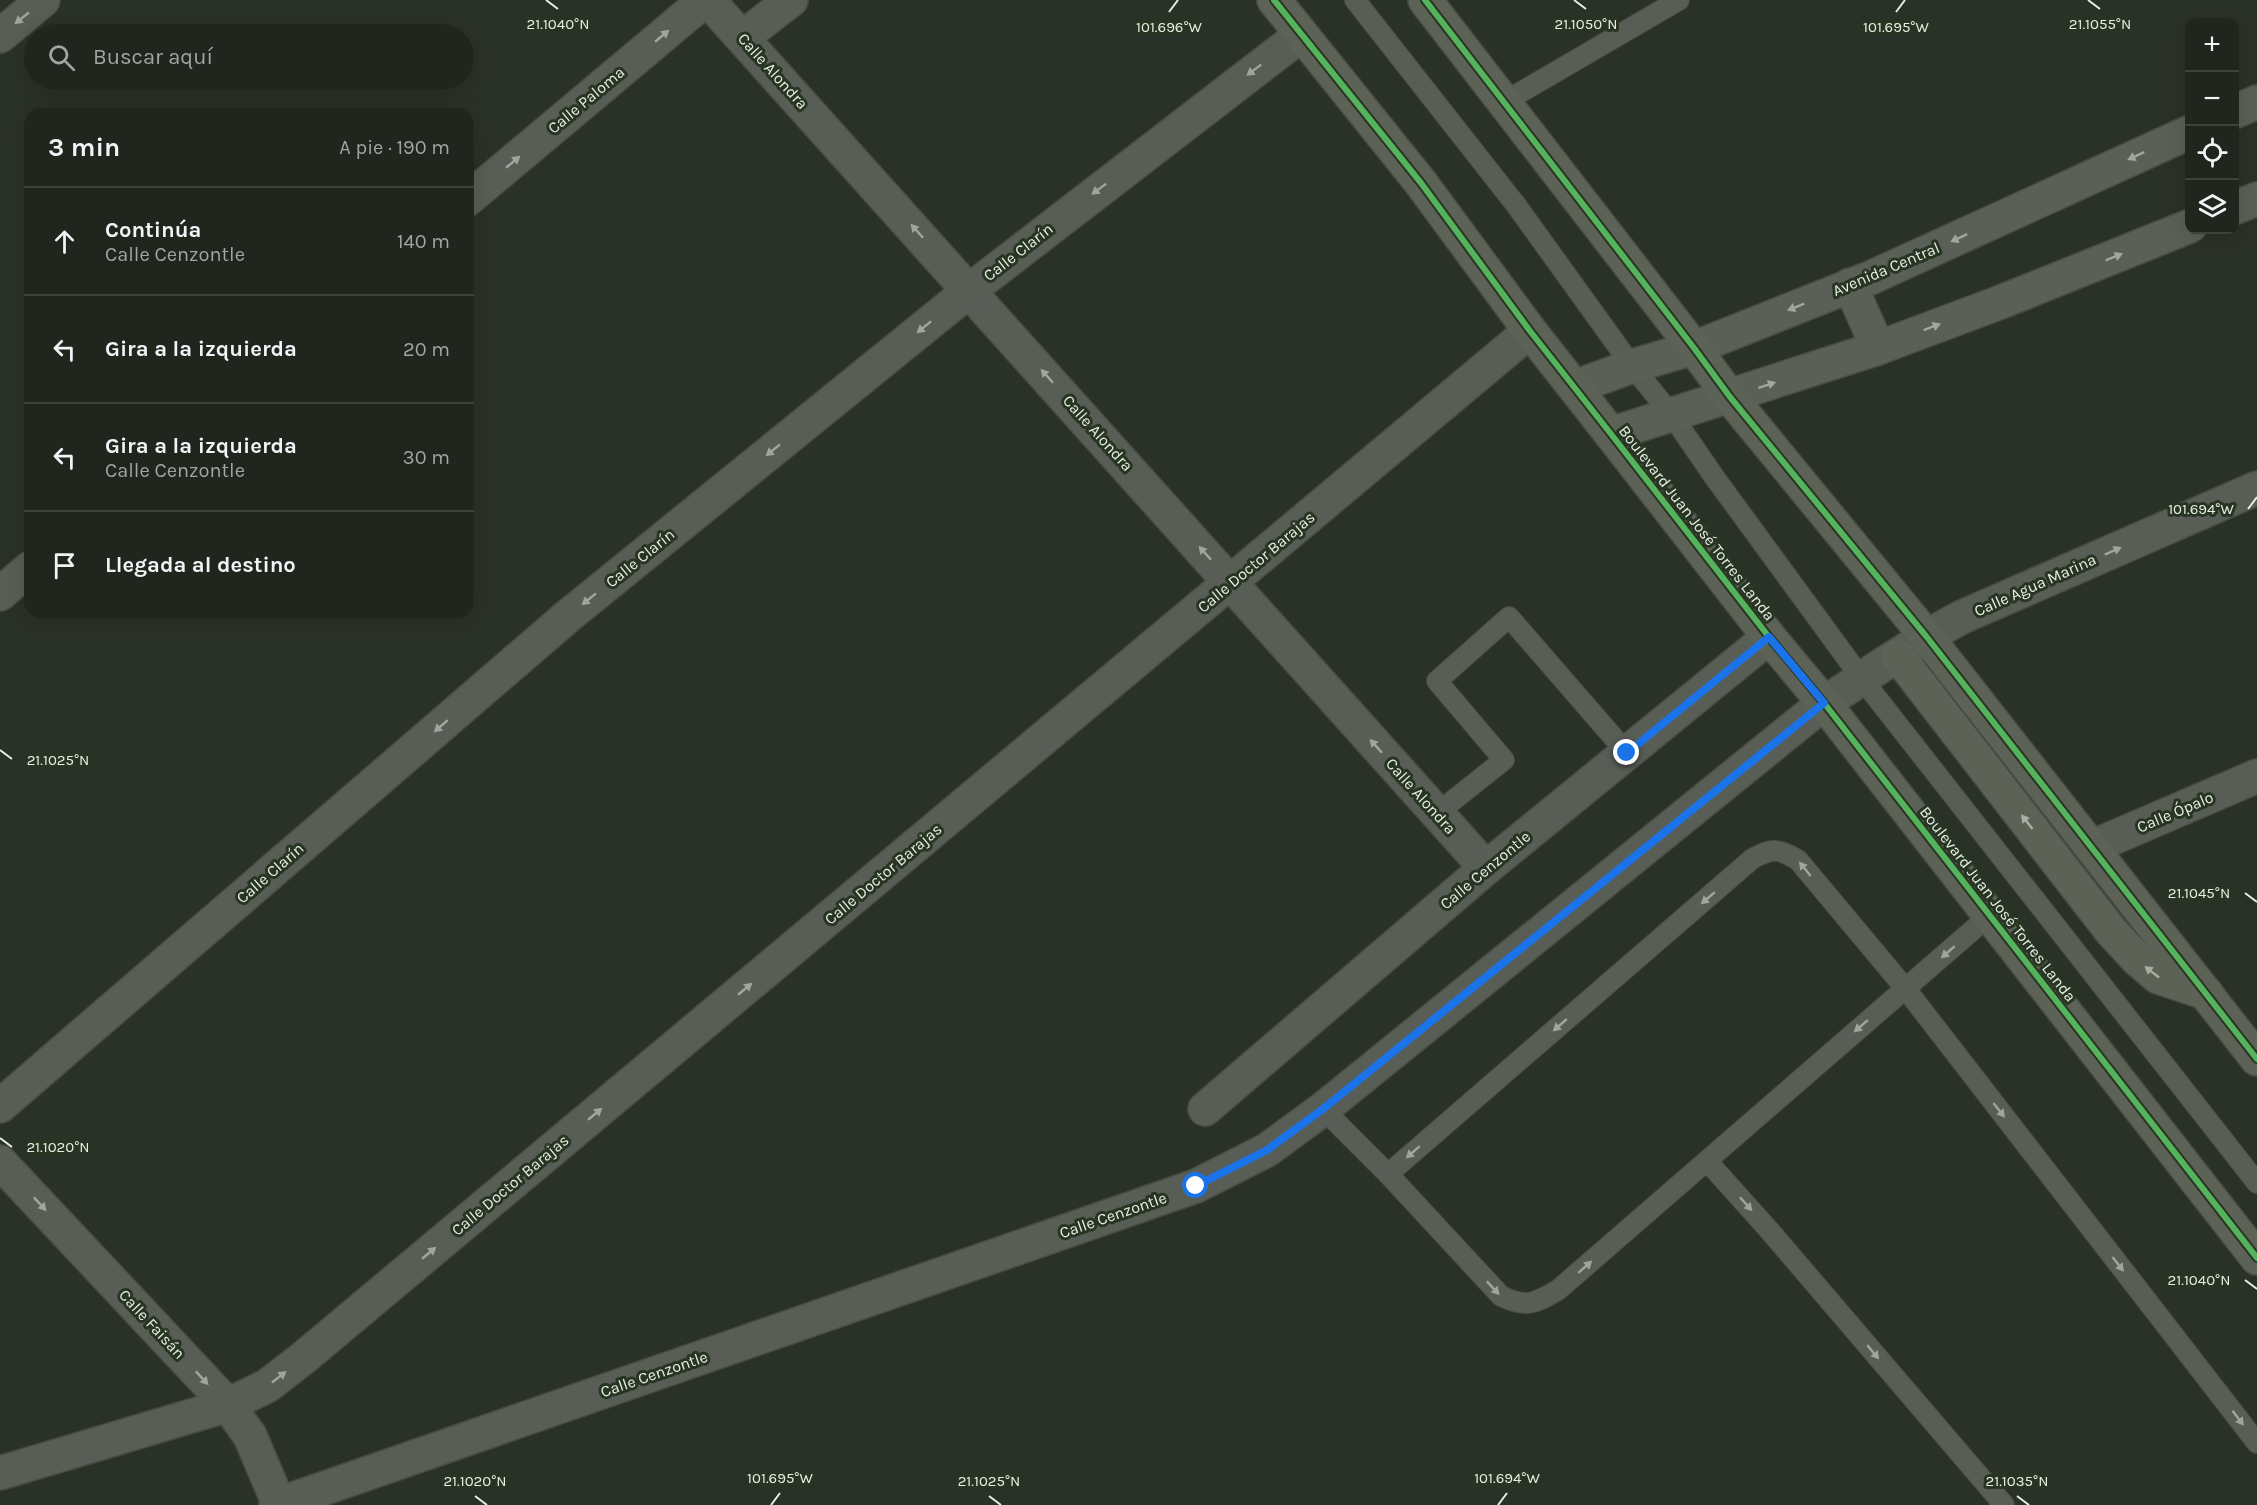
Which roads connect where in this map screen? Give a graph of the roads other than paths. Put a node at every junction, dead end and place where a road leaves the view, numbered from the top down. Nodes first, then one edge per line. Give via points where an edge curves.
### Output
1 (44, 0) edge
2 (706, 0) edge
3 (791, 0) edge
4 (1274, 0) edge
5 (1355, 0) edge
6 (1425, 0) edge
7 (1679, 0) edge
8 (1301, 35) junction
9 (0, 36) edge
10 (743, 37) junction
11 (1504, 102) junction
12 (2257, 102) edge
13 (2239, 110) edge
14 (2185, 134) edge
15 (474, 194) edge
16 (2257, 199) edge
17 (2239, 206) edge
18 (2185, 228) edge
19 (1850, 285) junction
20 (970, 290) junction
21 (1530, 331) junction
22 (1694, 348) junction
23 (1878, 348) junction
24 (1632, 366) junction
25 (1575, 387) junction
26 (1730, 397) junction
27 (1671, 414) junction
28 (1611, 434) junction
29 (2257, 488) edge
30 (24, 573) edge
31 (1231, 583) junction
32 (0, 594) edge
33 (1926, 636) junction
34 (1769, 637) junction
35 (1898, 656) junction
36 (1862, 679) junction
37 (1824, 703) junction
38 (1627, 753) junction
39 (2257, 776) edge
40 (1436, 814) junction
41 (2092, 847) junction
42 (1486, 868) junction
43 (1990, 915) junction
44 (1905, 988) junction
45 (2206, 993) junction
46 (2257, 1059) edge
47 (0, 1106) edge
48 (1205, 1109) dead end
49 (1323, 1109) junction
50 (1707, 1161) junction
51 (0, 1162) edge
52 (1388, 1174) junction
53 (2257, 1182) edge
54 (2257, 1258) edge
55 (228, 1406) junction
56 (2257, 1443) edge
57 (0, 1473) edge
58 (278, 1504) edge
59 (2004, 1505) edge

1 -> 9 street
2 - 10 street, Calle Alondra
15 -> 2 street, Calle Paloma
3 - 10 street
4 - 8 main road, Boulevard Juan José Torres Landa
5 - 24 lane via 1516,206
6 - 11 main road
7 - 11 lane
8 -> 20 street, Calle Clarín
8 - 21 main road, Boulevard Juan José Torres Landa via 1421,183
20 -> 10 street, Calle Alondra
11 - 22 main road
12 - 13 street
14 -> 19 street, Avenida Central
16 - 17 street
23 -> 18 street
19 -> 22 street, Avenida Central
19 - 23 street
31 -> 20 street, Calle Alondra
20 -> 47 street, Calle Clarín via 559,624
21 - 25 main road, Boulevard Juan José Torres Landa
21 - 31 street, Calle Doctor Barajas
22 - 24 street, Avenida Central
22 - 26 main road
26 -> 23 street
24 - 25 street, Avenida Central
24 - 27 lane
25 - 28 main road, Boulevard Juan José Torres Landa
26 - 27 street
26 - 33 main road
27 - 28 street
27 - 36 lane
28 - 34 main road, Boulevard Juan José Torres Landa
33 -> 29 street, Calle Agua Marina
30 - 32 street
40 -> 31 street, Calle Alondra
55 -> 31 street, Calle Doctor Barajas via 267,1386 302,1359
33 - 35 street, Calle Agua Marina
33 - 41 main road
34 - 37 main road, Boulevard Juan José Torres Landa
34 - 38 street, Calle Cenzontle
35 - 36 street, Calle Agua Marina
45 -> 35 main road via 2158,977 2136,959
36 - 37 street, Calle Agua Marina
36 - 53 lane
37 - 43 main road, Boulevard Juan José Torres Landa
37 - 49 street, Calle Cenzontle
38 - 40 lane via 1509,617 1437,681 1504,760
38 - 42 street, Calle Cenzontle
39 - 41 street, Calle Ópalo
40 - 42 street, Calle Alondra
41 - 45 main road
42 - 48 street, Calle Cenzontle
43 -> 44 lane
43 - 54 main road, Boulevard Juan José Torres Landa
44 -> 50 lane
44 -> 52 lane via 1798,860 1774,849 1758,856
44 -> 56 lane
45 - 46 main road
49 - 52 lane
49 - 58 street, Calle Cenzontle via 1267,1150 1196,1186
52 -> 50 lane via 1501,1296 1526,1305 1557,1290
50 -> 59 lane
51 -> 55 street, Calle Faisán
55 - 57 street, Calle Doctor Barajas
55 - 58 street, Calle Faisán via 250,1436

